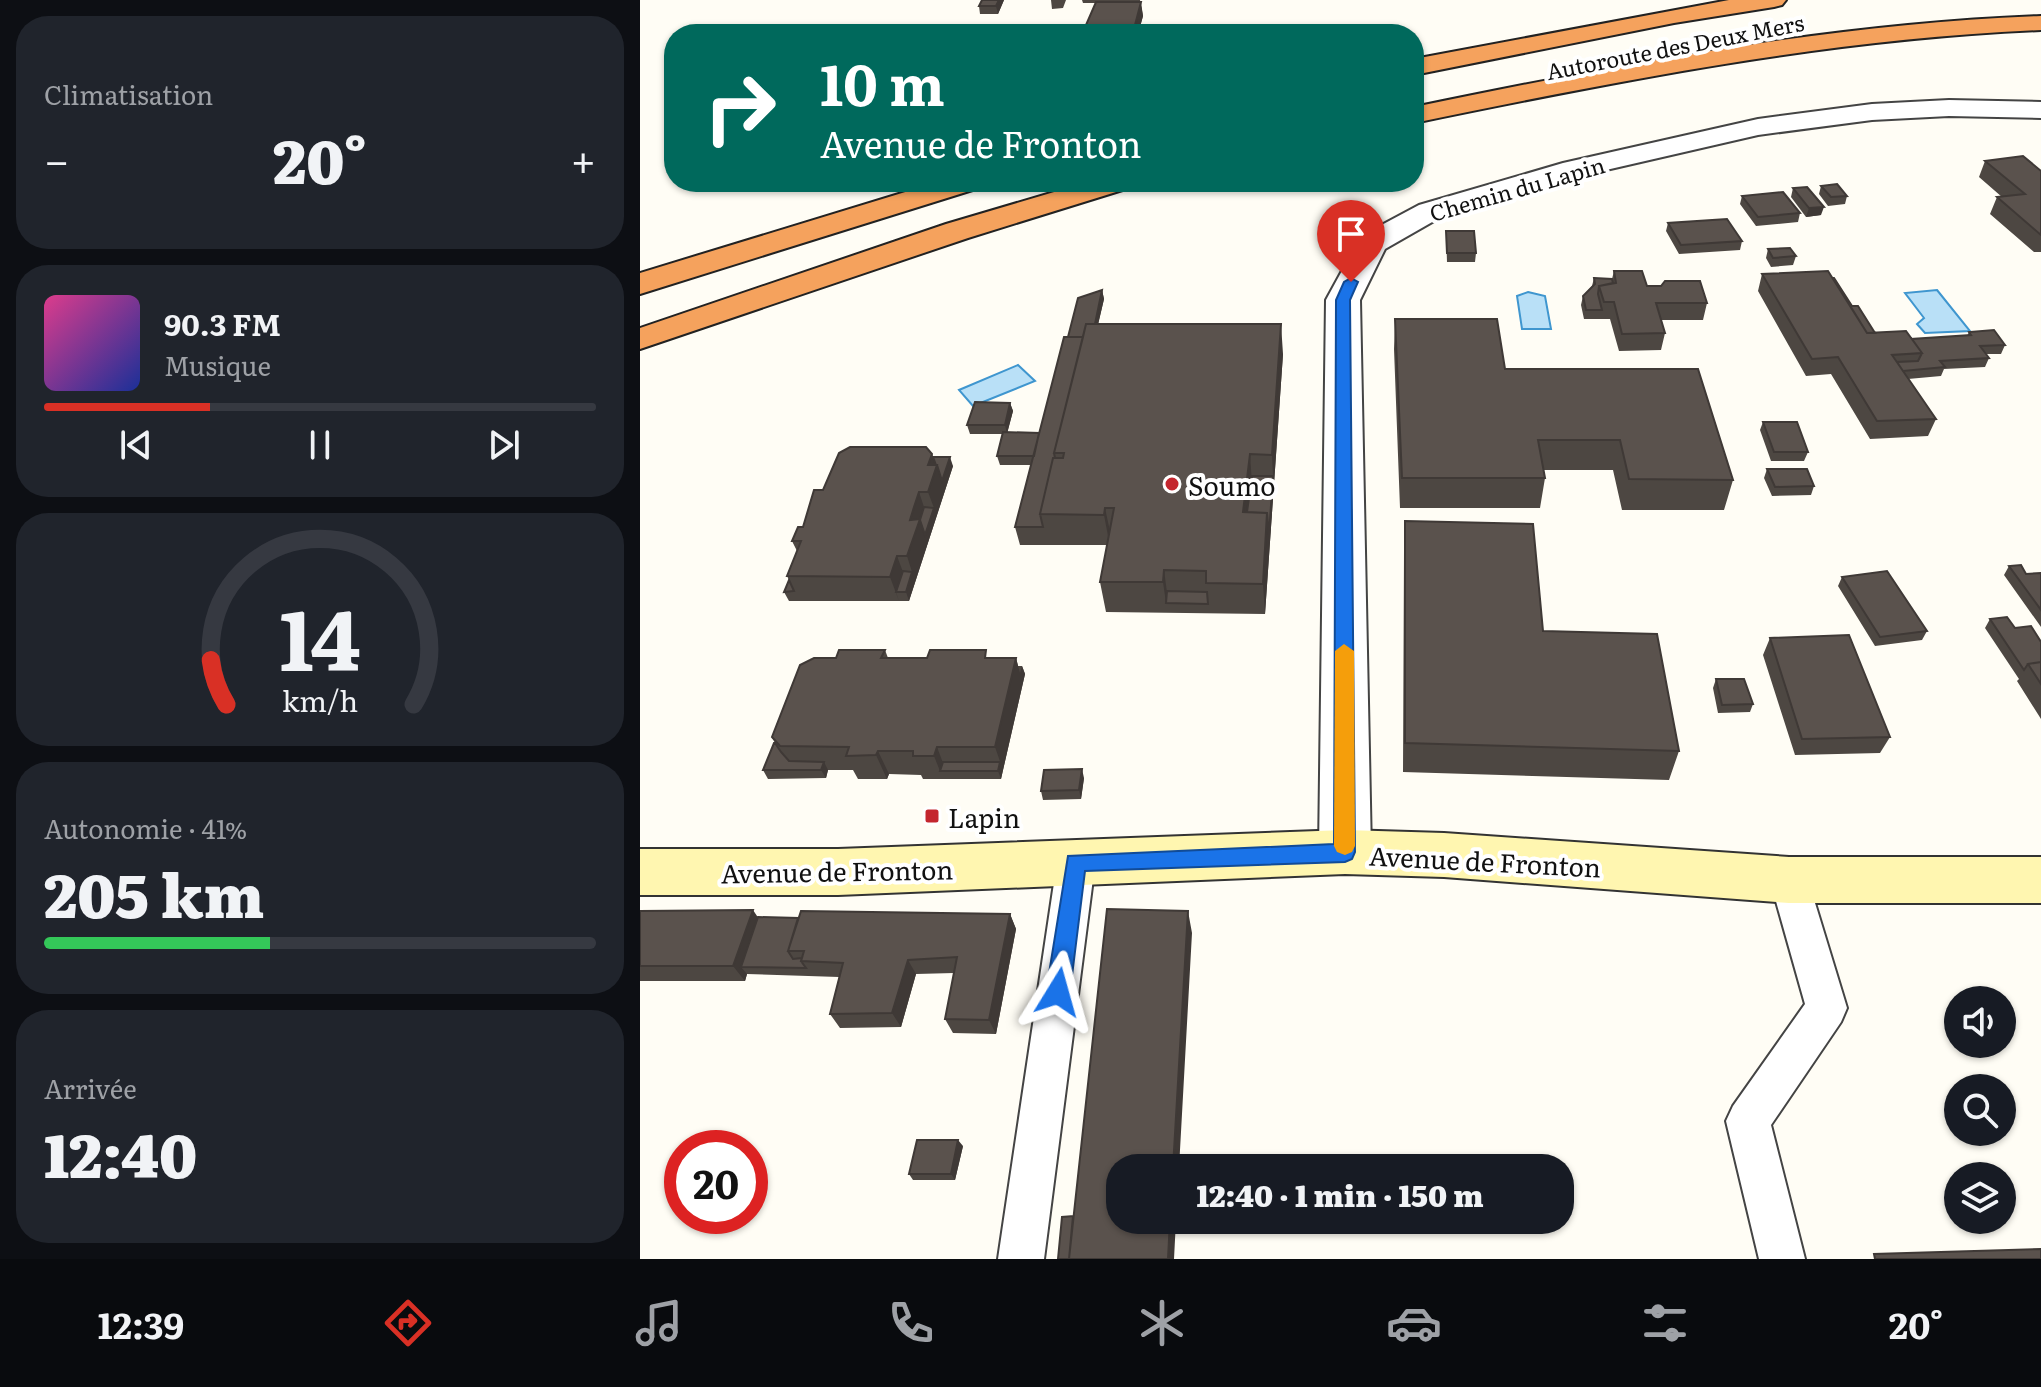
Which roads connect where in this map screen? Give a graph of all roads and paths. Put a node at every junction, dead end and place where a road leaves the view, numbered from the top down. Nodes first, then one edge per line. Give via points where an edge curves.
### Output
1 (1774, 0) edge
2 (1894, 7) dead end
3 (2041, 23) edge
4 (1424, 65) edge
5 (1424, 99) edge
6 (2041, 110) edge
7 (1424, 113) edge
8 (937, 192) edge
9 (1086, 192) edge
10 (640, 284) edge
11 (640, 339) edge
12 (1345, 852) junction
13 (1076, 863) junction
14 (640, 872) edge
15 (1789, 880) junction
16 (2041, 880) edge
17 (1021, 1259) edge
18 (1782, 1259) edge

1 - 4 highway
2 - 5 highway, Autoroute des Deux Mers via 1660,47
3 - 7 highway via 1797,43
6 - 12 street, Chemin du Lapin via 1872,112 1758,127 1573,169 1430,211 1372,243 1343,300
8 - 10 highway
9 - 11 highway
12 - 13 main road, Avenue de Fronton
12 - 15 main road, Avenue de Fronton
13 - 14 main road, Avenue de Fronton via 838,872
13 - 17 lane
15 - 16 main road, Avenue de Fronton
15 - 18 lane via 1827,1008 1748,1121

